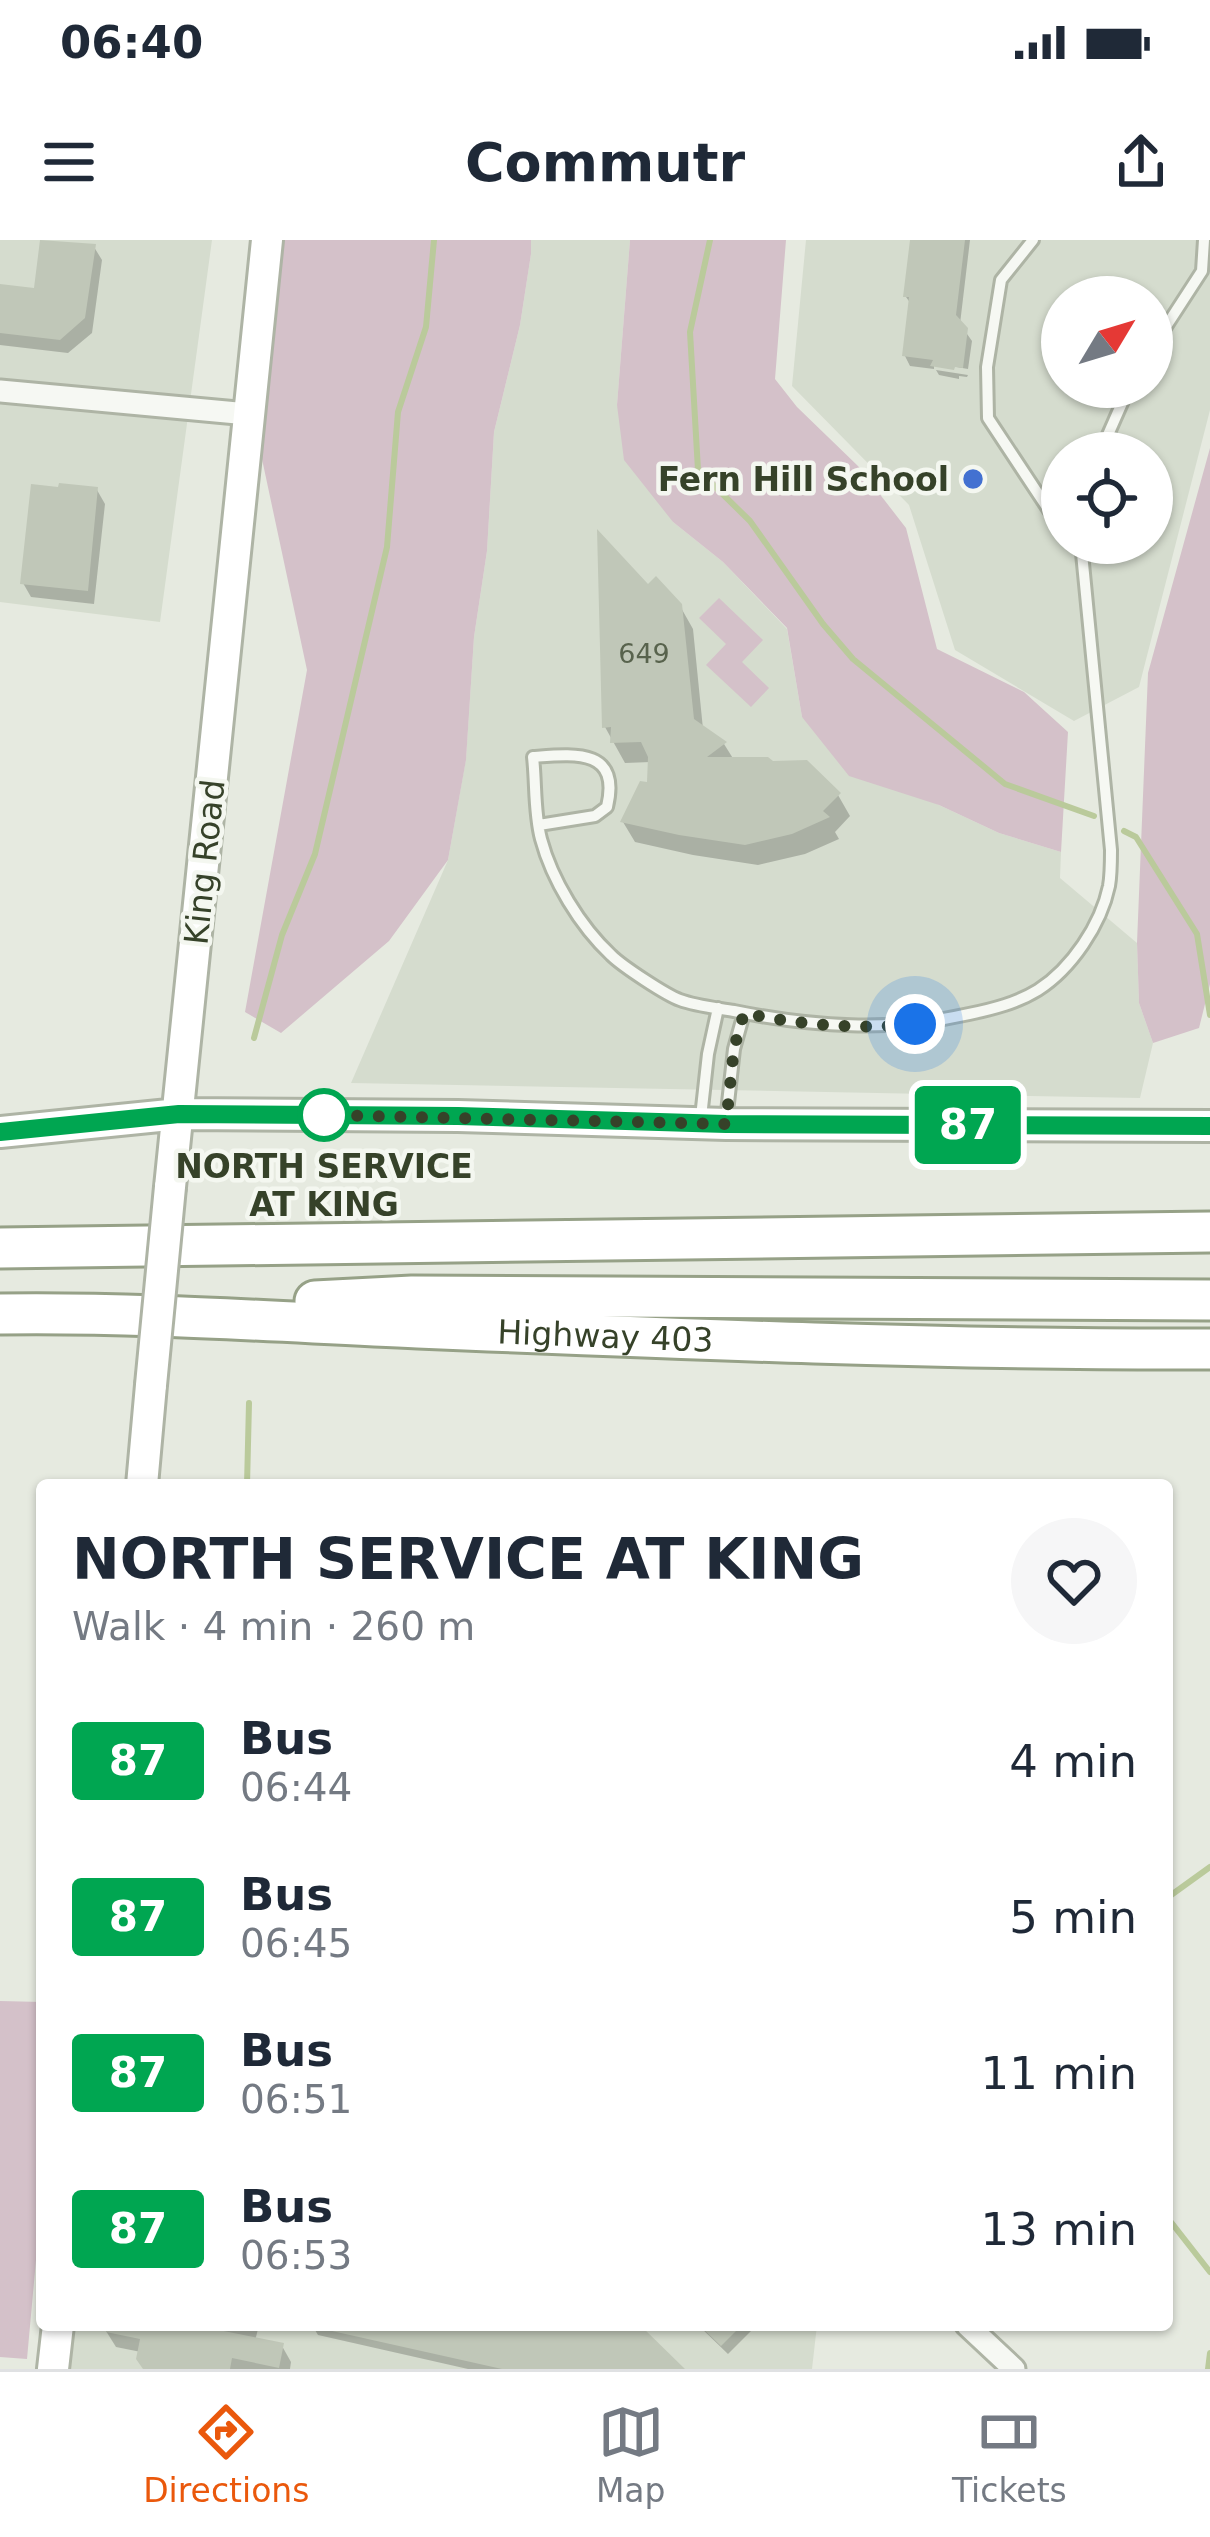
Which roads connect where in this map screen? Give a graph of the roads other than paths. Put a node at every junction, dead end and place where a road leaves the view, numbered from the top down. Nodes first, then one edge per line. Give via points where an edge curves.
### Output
1 (267, 240) edge
2 (1034, 240) edge
3 (1204, 240) edge
4 (1173, 316) edge
5 (0, 391) edge
6 (248, 414) junction
7 (1041, 498) edge
8 (1083, 564) edge
9 (539, 825) junction
10 (718, 1008) junction
11 (744, 1013) junction
12 (179, 1114) junction
13 (713, 1124) junction
14 (1210, 1126) edge
15 (0, 1132) edge
16 (1210, 1232) edge
17 (0, 1248) edge
18 (1210, 1300) edge
19 (76, 1313) junction
20 (0, 1314) edge
21 (1210, 1349) edge
22 (143, 1479) edge
23 (57, 2331) edge
24 (973, 2331) edge
25 (53, 2369) edge
26 (1014, 2369) edge

1 - 6 street, King Road
2 - 7 lane via 1001,280 988,418
3 - 4 lane via 1202,271
5 - 6 street
6 - 12 street, King Road
8 - 11 lane via 1112,850 1109,887 1063,970 1001,1007 939,1021 846,1027
9 - 9 lane via 607,807 604,768 578,754 533,757
9 - 10 lane via 563,896 612,956 679,1000
10 - 11 lane
10 - 13 lane via 708,1054
11 - 13 lane
12 - 13 street
12 - 15 street
12 - 22 street, King Road, bridge
13 - 14 street
16 - 17 highway
18 - 19 highway via 412,1296
19 - 20 highway, Highway 403
19 - 21 highway, Highway 403
23 - 25 street
24 - 26 street

